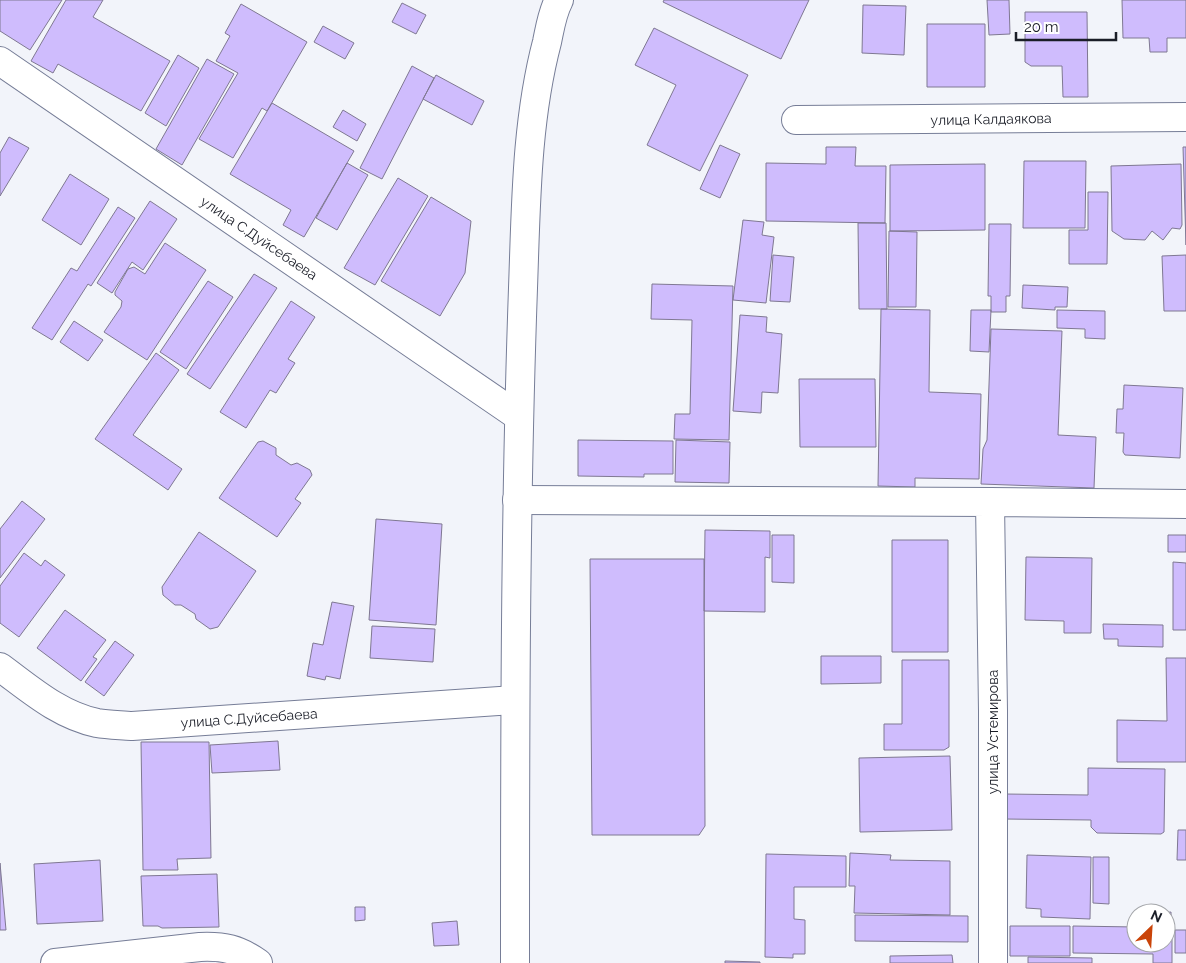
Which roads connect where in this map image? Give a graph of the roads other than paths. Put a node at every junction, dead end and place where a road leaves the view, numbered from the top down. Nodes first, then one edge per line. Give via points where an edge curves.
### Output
1 (559, 0) edge
2 (0, 61) edge
3 (1186, 117) edge
4 (796, 120) dead end
5 (518, 416) junction
6 (518, 500) junction
7 (990, 502) junction
8 (1186, 504) edge
9 (0, 667) edge
10 (515, 700) junction
11 (55, 963) edge
12 (258, 963) edge
13 (515, 963) edge
14 (993, 963) edge

1 - 5 street via 541,64 530,138
2 - 5 street, улица С.Дуйсебаева
3 - 4 street, улица Калдаякова
5 - 6 street
6 - 7 street
6 - 10 street
7 - 8 street
7 - 14 street, улица Устемирова
9 - 10 street, улица С.Дуйсебаева via 43,700 68,713 97,723 132,726
10 - 13 street
11 - 12 street via 200,946 222,946

